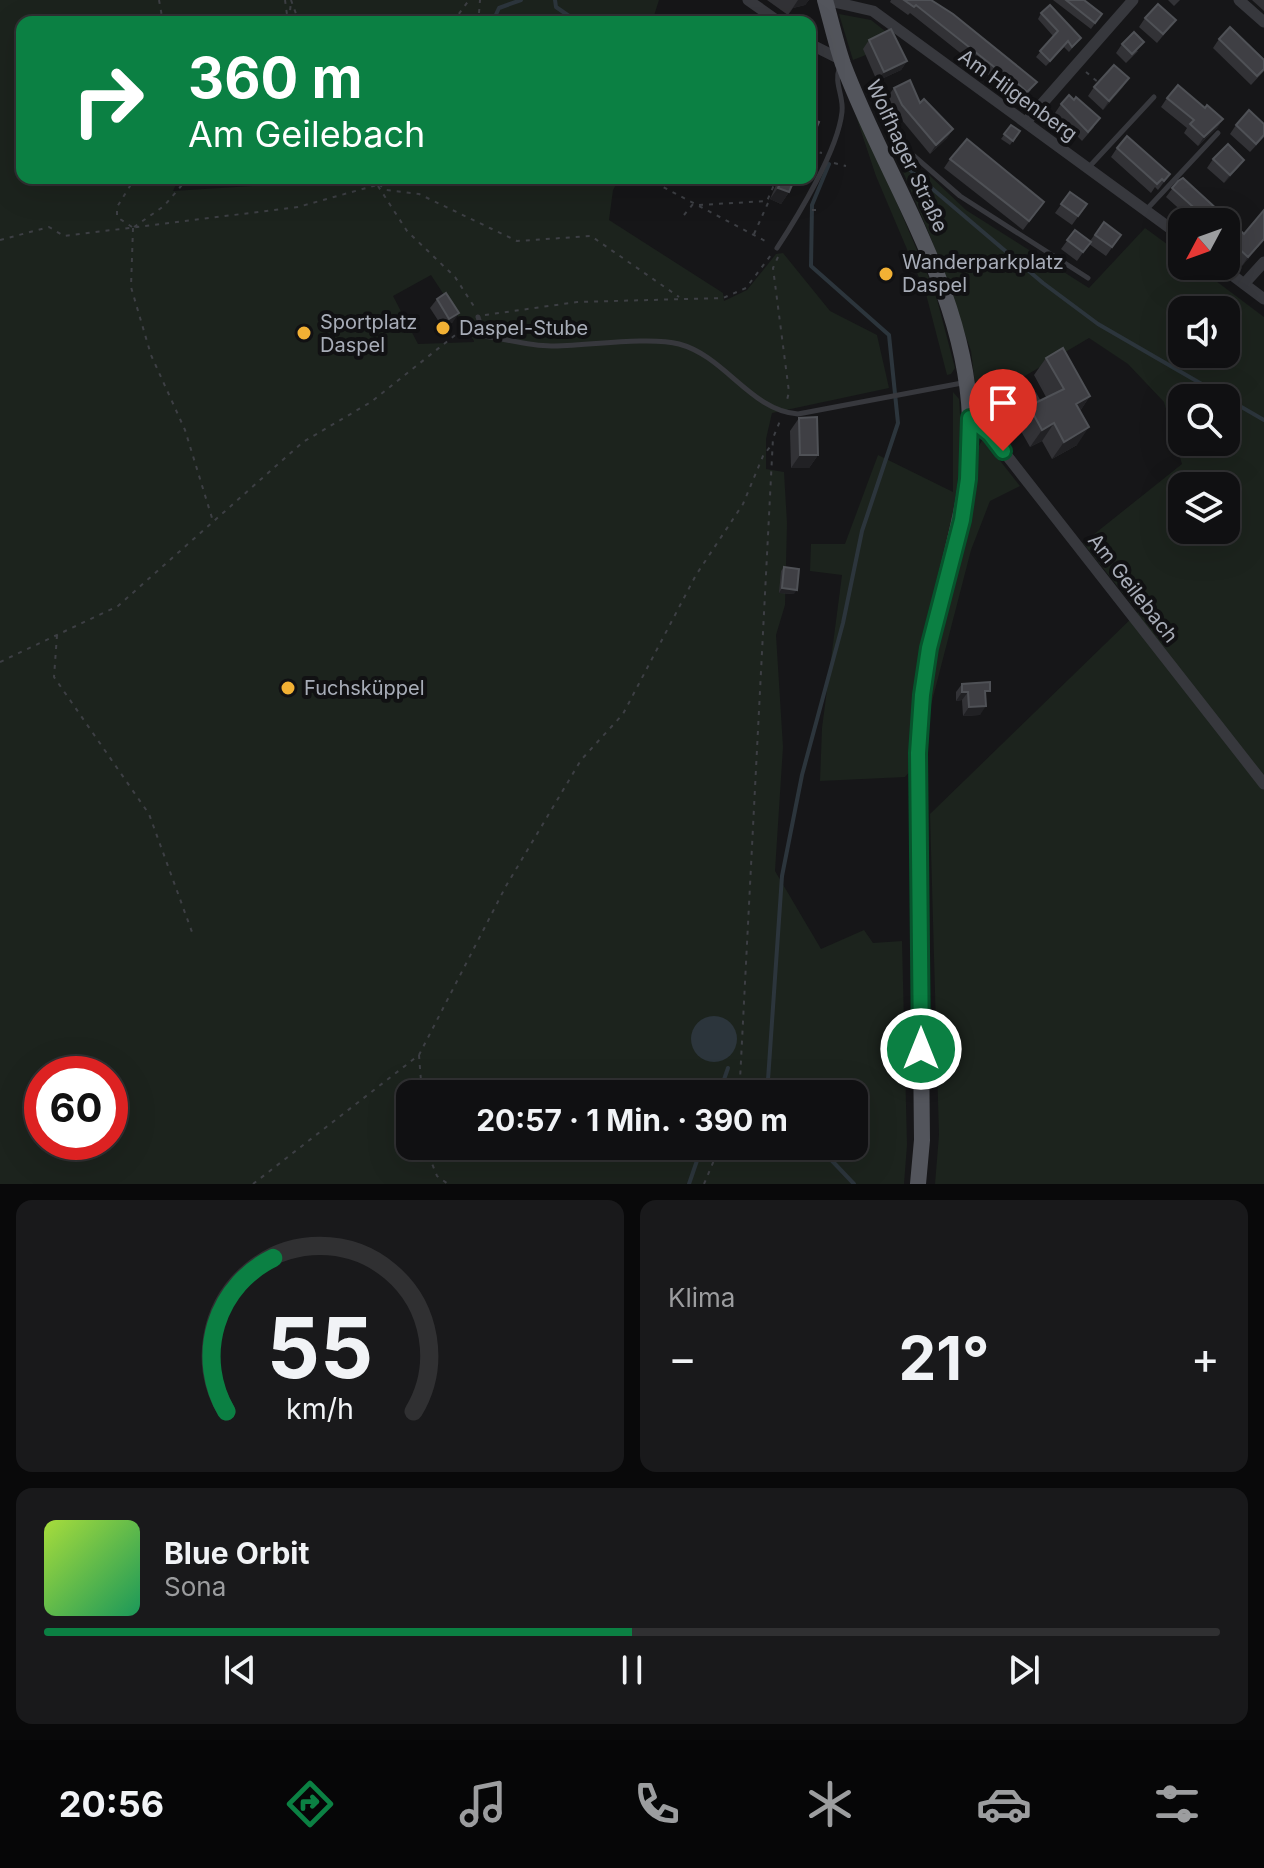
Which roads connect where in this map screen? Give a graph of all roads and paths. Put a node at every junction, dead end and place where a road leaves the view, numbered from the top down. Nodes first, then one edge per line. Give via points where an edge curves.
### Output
1 (480, 0) edge
2 (748, 0) edge
3 (825, 0) edge
4 (1133, 0) edge
5 (1239, 0) edge
6 (479, 13) dead end
7 (771, 16) edge
8 (1264, 22) edge
9 (816, 47) edge
10 (842, 60) junction
11 (1075, 63) junction
12 (1100, 83) edge
13 (1154, 97) dead end
14 (1026, 122) junction
15 (1218, 133) edge
16 (816, 151) edge
17 (819, 151) dead end
18 (884, 151) junction
19 (1089, 168) junction
20 (816, 176) edge
21 (131, 184) edge
22 (183, 184) edge
23 (657, 184) edge
24 (774, 184) edge
25 (813, 184) edge
26 (377, 185) junction
27 (767, 201) junction
28 (695, 204) junction
29 (1146, 210) junction
30 (684, 215) dead end
31 (1168, 226) edge
32 (133, 228) junction
33 (754, 235) junction
34 (0, 240) edge
35 (777, 248) junction
36 (1264, 262) edge
37 (1088, 278) dead end
38 (1239, 280) edge
39 (1244, 284) junction
40 (681, 298) junction
41 (1264, 299) edge
42 (478, 317) junction
43 (967, 382) junction
44 (1034, 394) dead end
45 (784, 413) junction
46 (798, 414) junction
47 (970, 418) junction
48 (798, 424) edge
49 (990, 434) junction
50 (773, 443) junction
51 (213, 519) junction
52 (57, 635) junction
53 (0, 662) edge
54 (1264, 784) edge
55 (192, 932) dead end
56 (419, 1055) junction
57 (421, 1080) edge
58 (740, 1080) edge
59 (431, 1160) edge
60 (714, 1160) edge
61 (253, 1184) edge
62 (448, 1184) edge
63 (704, 1184) edge
64 (918, 1184) edge

1 - 6 path
2 - 7 street
3 - 10 main road, Wolfhager Straße
3 - 14 street, Am Hilgenberg via 873,11
4 - 11 street
5 - 8 street
9 - 10 street
10 - 18 main road, Wolfhager Straße
10 - 20 lane via 837,76 842,112
11 - 12 path
11 - 14 street
13 - 19 lane
14 - 19 street, Am Hilgenberg
15 - 29 lane
16 - 17 path
18 - 37 lane via 914,156 960,196
18 - 43 main road, Wolfhager Straße via 926,244 959,339
19 - 29 street, Am Hilgenberg
21 - 32 path via 117,217
22 - 32 path via 164,206
23 - 28 path
24 - 27 path
25 - 35 lane
26 - 32 path via 298,207
26 - 40 path via 419,194 517,241 591,236
26 - 42 path via 407,231 455,277
27 - 28 path
27 - 33 path
28 - 30 path
28 - 33 path
29 - 31 street, Am Hilgenberg
32 - 34 path via 64,236 49,227
32 - 51 path via 131,287
33 - 35 path
35 - 40 path via 746,288 723,298
35 - 45 path via 775,283 789,392
36 - 39 street
38 - 39 street
39 - 41 street
40 - 42 path via 577,302
42 - 45 lane via 484,336 548,346 679,344 720,366
42 - 51 path via 371,402 303,442
43 - 46 lane
43 - 47 main road, Wolfhager Straße
44 - 49 lane via 1039,403
45 - 46 lane
45 - 50 path
46 - 48 lane
47 - 49 street, Am Geilebach
47 - 64 main road, Wolfhager Straße via 962,520 929,648 918,753
49 - 54 street, Am Geilebach
50 - 56 path via 623,714 581,760 506,886
50 - 58 path
51 - 52 path via 118,606
52 - 53 path
52 - 55 path via 54,677 149,814
56 - 57 path
56 - 61 path
59 - 62 path via 437,1176
60 - 63 path

